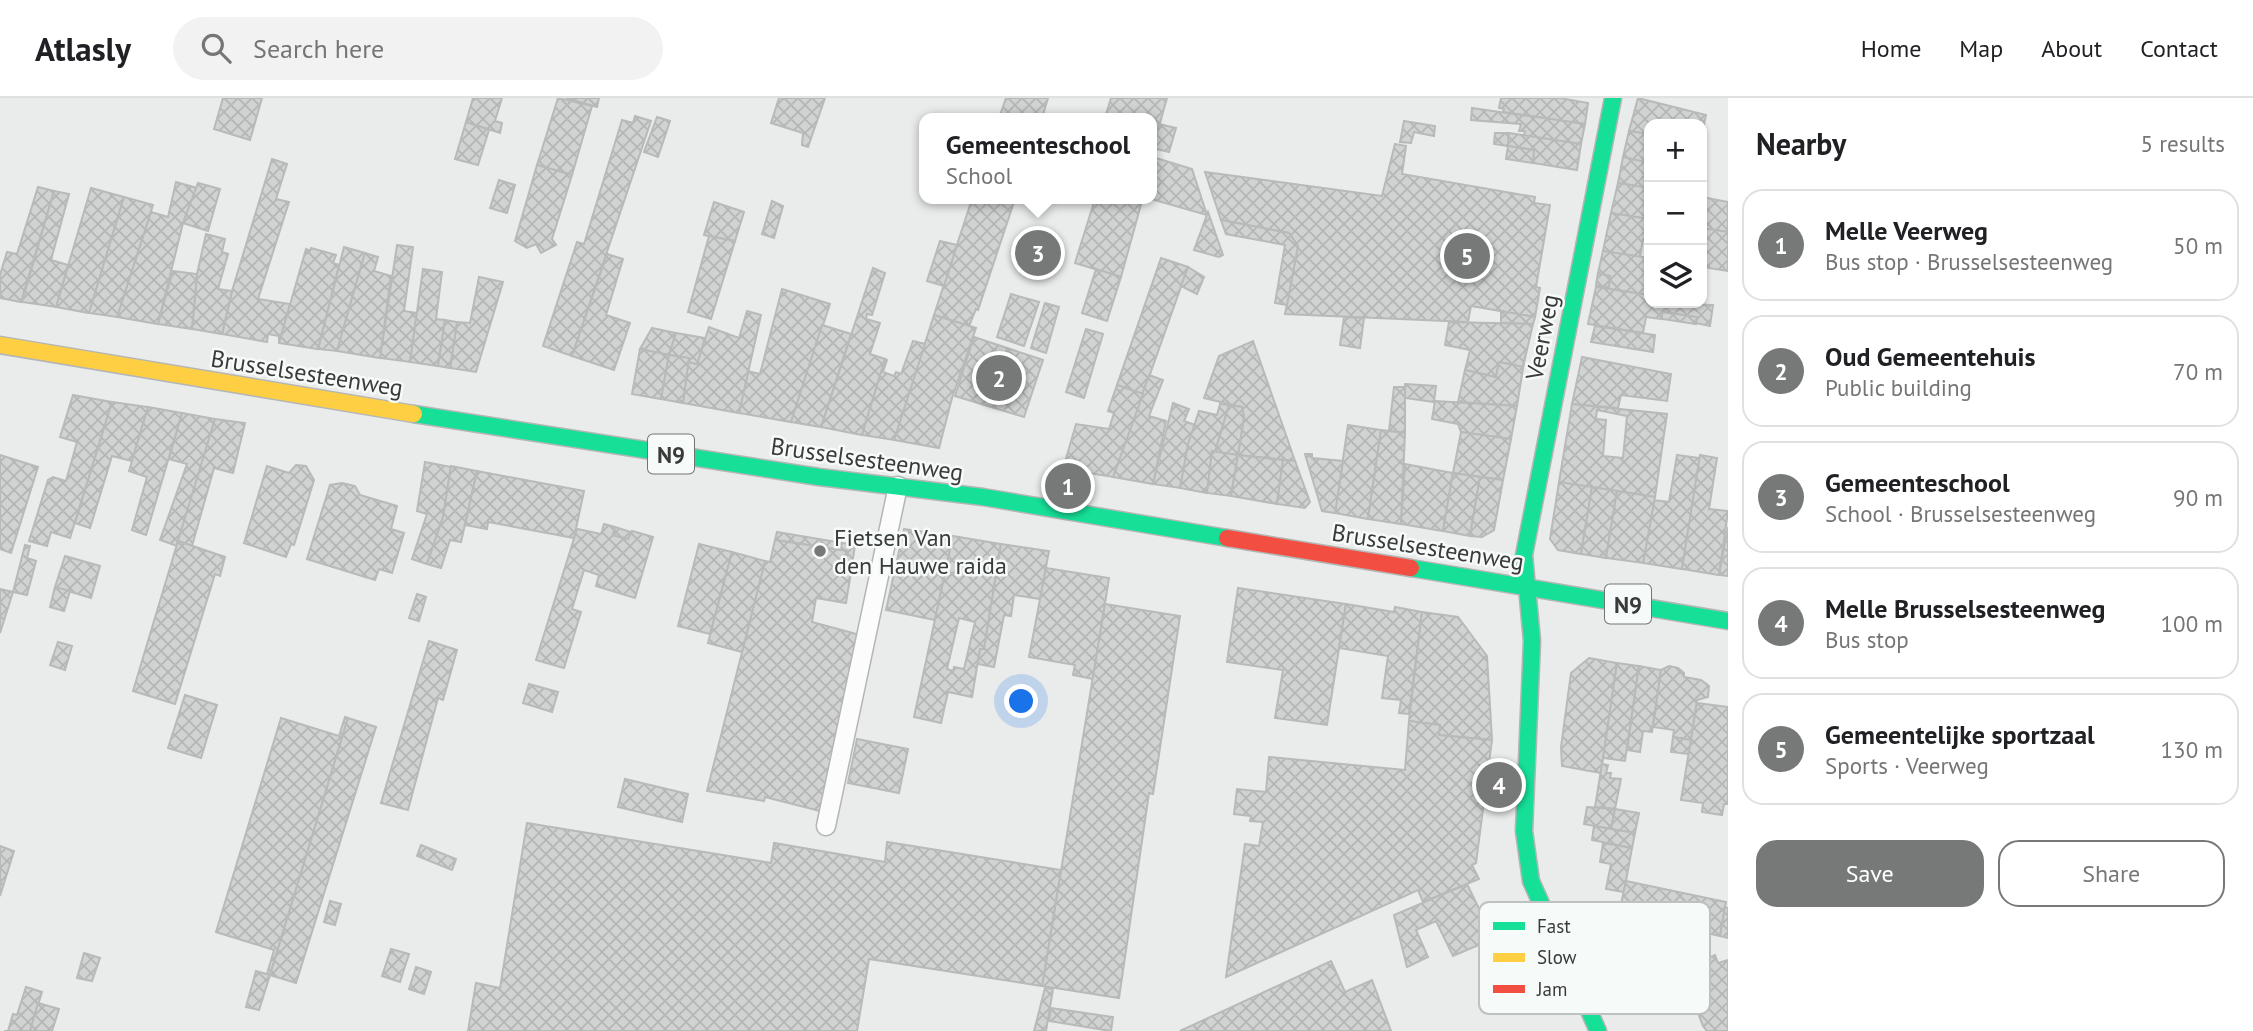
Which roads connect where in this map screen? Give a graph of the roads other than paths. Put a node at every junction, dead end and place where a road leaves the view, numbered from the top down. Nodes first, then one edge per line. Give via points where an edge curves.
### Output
1 (1613, 98) edge
2 (0, 345) edge
3 (898, 486) junction
4 (1527, 585) junction
5 (1728, 621) edge
6 (826, 826) dead end
7 (1540, 902) edge
8 (1590, 1014) edge
9 (1598, 1031) edge

1 - 4 main road, Veerweg via 1526,533
2 - 3 main road, Brusselsesteenweg / N9 via 346,403
3 - 4 main road, Brusselsesteenweg / N9
3 - 6 lane
4 - 5 main road, Brusselsesteenweg / N9
4 - 7 main road, Veerweg via 1532,641 1524,831 1531,881
8 - 9 main road, Veerweg

